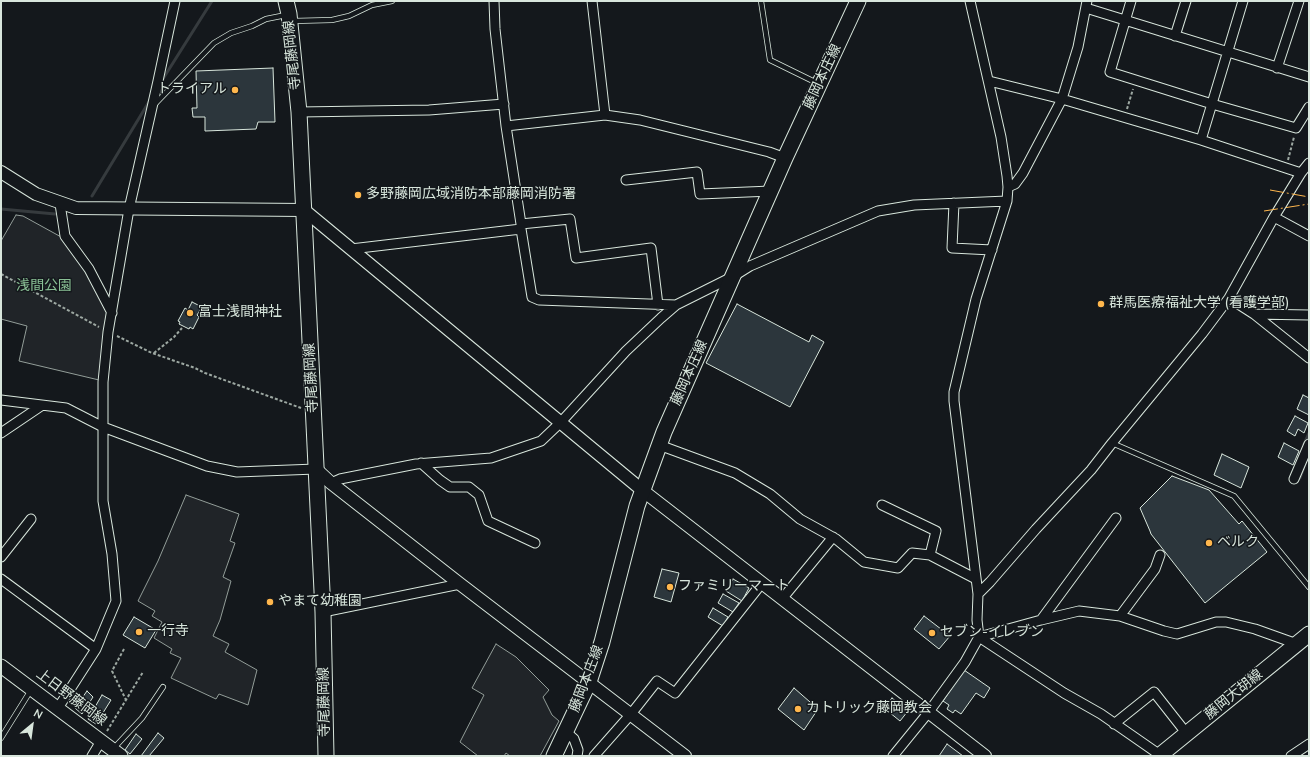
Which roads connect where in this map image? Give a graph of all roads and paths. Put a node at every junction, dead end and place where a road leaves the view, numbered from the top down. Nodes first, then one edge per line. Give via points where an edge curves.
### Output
1 (175, 1) edge
2 (392, 1) edge
3 (494, 1) edge
4 (592, 1) edge
5 (761, 1) edge
6 (858, 1) edge
7 (970, 1) edge
8 (1131, 1) edge
9 (1186, 1) edge
10 (1243, 1) edge
11 (1299, 1) edge
12 (1086, 4) edge
13 (288, 12) edge
14 (1125, 20) junction
15 (1175, 36) junction
16 (1228, 52) junction
17 (1277, 68) junction
18 (1309, 77) edge
19 (1136, 80) junction
20 (989, 81) junction
21 (820, 85) junction
22 (1062, 99) junction
23 (153, 104) junction
24 (504, 104) junction
25 (1212, 104) junction
26 (1309, 107) edge
27 (300, 112) junction
28 (605, 115) junction
29 (1125, 118) junction
30 (506, 126) junction
31 (1296, 128) junction
32 (1201, 140) junction
33 (785, 158) junction
34 (1309, 163) edge
35 (1286, 168) junction
36 (1, 172) edge
37 (1301, 173) junction
38 (626, 180) dead end
39 (1008, 187) junction
40 (771, 191) junction
41 (1007, 201) junction
42 (954, 203) junction
43 (60, 204) junction
44 (129, 209) junction
45 (304, 210) junction
46 (1274, 217) junction
47 (521, 227) junction
48 (1309, 236) edge
49 (350, 249) junction
50 (992, 250) junction
51 (1, 274) edge
52 (734, 276) junction
53 (1229, 298) junction
54 (658, 305) junction
55 (676, 305) junction
56 (112, 313) junction
57 (1254, 314) junction
58 (1309, 315) edge
59 (182, 328) dead end
60 (108, 332) junction
61 (154, 353) junction
62 (1309, 358) edge
63 (1, 400) edge
64 (41, 406) junction
65 (313, 413) junction
66 (561, 422) junction
67 (103, 427) junction
68 (1, 433) edge
69 (1112, 443) junction
70 (659, 445) junction
71 (1309, 446) edge
72 (421, 463) junction
73 (316, 469) junction
74 (1294, 479) dead end
75 (331, 483) junction
76 (642, 490) junction
77 (882, 505) dead end
78 (31, 518) dead end
79 (1116, 518) dead end
80 (833, 537) junction
81 (535, 543) dead end
82 (930, 555) junction
83 (1160, 556) dead end
84 (1, 557) edge
85 (976, 579) junction
86 (1, 580) edge
87 (762, 583) junction
88 (460, 584) junction
89 (1309, 587) edge
90 (978, 594) junction
91 (782, 599) junction
92 (323, 612) junction
93 (1120, 616) junction
94 (1041, 620) junction
95 (1309, 634) edge
96 (979, 637) junction
97 (1297, 644) junction
98 (96, 649) junction
99 (124, 649) dead end
100 (1, 666) edge
101 (142, 672) dead end
102 (589, 682) junction
103 (163, 687) dead end
104 (31, 689) junction
105 (126, 700) junction
106 (58, 708) junction
107 (928, 713) junction
108 (631, 714) junction
109 (1114, 724) junction
110 (566, 732) junction
111 (1187, 734) junction
112 (1, 738) edge
113 (101, 741) junction
114 (1309, 744) edge
115 (117, 753) edge
116 (683, 755) edge
117 (92, 756) edge
118 (326, 756) edge
119 (554, 756) edge
120 (577, 756) edge
121 (594, 756) edge
122 (893, 756) edge
123 (985, 756) edge
124 (1160, 756) edge
125 (1290, 756) edge

1 - 23 street
2 - 13 lane via 372,5 349,16 332,20
3 - 24 street via 494,29
4 - 28 street
5 - 21 lane via 770,60
6 - 21 main road, 藤岡本庄線
7 - 20 street
8 - 14 street
9 - 15 street
10 - 16 street
11 - 17 street
12 - 14 street
12 - 22 street via 1078,47
13 - 23 lane via 231,33 214,43
13 - 27 main road, 寺尾藤岡線
14 - 15 street
14 - 19 street via 1110,72
15 - 16 street
16 - 17 street
16 - 25 street
17 - 18 street
19 - 25 street
19 - 29 path
20 - 22 street
20 - 39 street
21 - 33 main road, 藤岡本庄線
22 - 29 street
22 - 39 street via 1023,174 1015,184
23 - 44 street
24 - 27 street via 428,110
24 - 30 street
25 - 31 street
25 - 32 street
26 - 31 street
27 - 45 main road, 寺尾藤岡線
28 - 30 street
28 - 33 street via 640,120
29 - 32 street
30 - 47 street
31 - 35 path
32 - 35 street
33 - 40 main road, 藤岡本庄線
34 - 37 street
35 - 37 street
36 - 43 street via 36,194
37 - 46 street
38 - 40 street via 697,172 700,194
39 - 41 street
40 - 52 main road, 藤岡本庄線
41 - 42 street
41 - 50 street
42 - 50 street via 952,248
42 - 52 street via 878,210 750,266
43 - 44 street via 76,208
43 - 56 street via 65,236 89,269
44 - 45 street
44 - 56 street
45 - 49 street
45 - 65 main road, 寺尾藤岡線
46 - 48 street
46 - 53 street
47 - 49 street
47 - 54 street via 532,297 539,300
47 - 54 street via 570,219 576,258 651,248
49 - 66 street
50 - 85 street via 976,299 954,392
51 - 60 path
52 - 55 street
52 - 70 main road, 藤岡本庄線
53 - 57 street
53 - 69 street
54 - 55 street
55 - 66 street via 626,351
56 - 60 street
57 - 58 street
57 - 62 street
59 - 61 path
60 - 61 path
60 - 67 street via 103,382
61 - 65 path
63 - 64 street
64 - 67 street via 66,408
64 - 68 street
65 - 73 main road, 寺尾藤岡線
66 - 72 street via 541,442 491,458
66 - 76 street
67 - 73 street via 207,466 236,472
67 - 98 street via 103,501 112,554 116,601
69 - 89 lane via 1234,496
69 - 90 street via 1091,470
70 - 76 main road, 藤岡本庄線
70 - 80 street via 735,474 770,494 800,519
71 - 74 street
72 - 75 street
72 - 81 street via 450,487 469,487 479,494 488,521
73 - 75 street
73 - 92 main road, 寺尾藤岡線
75 - 88 street
76 - 87 street
76 - 102 main road, 藤岡本庄線
77 - 82 street via 936,531
78 - 84 street
79 - 94 street
80 - 82 street via 864,562 898,568 912,554
80 - 91 street
82 - 85 street
83 - 93 street via 1155,569
85 - 90 street
86 - 98 street
87 - 91 street
87 - 108 street via 675,693 657,681
88 - 92 street
88 - 102 street
90 - 96 street
91 - 107 street
92 - 118 main road, 寺尾藤岡線
93 - 94 street via 1080,611
93 - 97 street via 1177,634 1216,622 1226,622 1256,629
94 - 96 street
95 - 97 main road, 藤岡大胡線
96 - 107 street via 965,662
96 - 109 street
97 - 111 main road, 藤岡大胡線
98 - 106 street
99 - 105 path via 112,671
100 - 104 main road, 上日野藤岡線
101 - 105 path
102 - 108 street
102 - 110 main road, 藤岡本庄線
103 - 115 lane
104 - 106 main road, 上日野藤岡線
104 - 112 lane
105 - 113 path
106 - 113 main road, 上日野藤岡線
107 - 122 street
107 - 123 street
108 - 116 street
108 - 121 street
109 - 111 street via 1154,692
109 - 124 street
110 - 119 main road, 藤岡本庄線
110 - 120 street via 574,739 578,750
111 - 124 main road, 藤岡大胡線
113 - 115 main road, 上日野藤岡線
113 - 117 street
114 - 125 street

